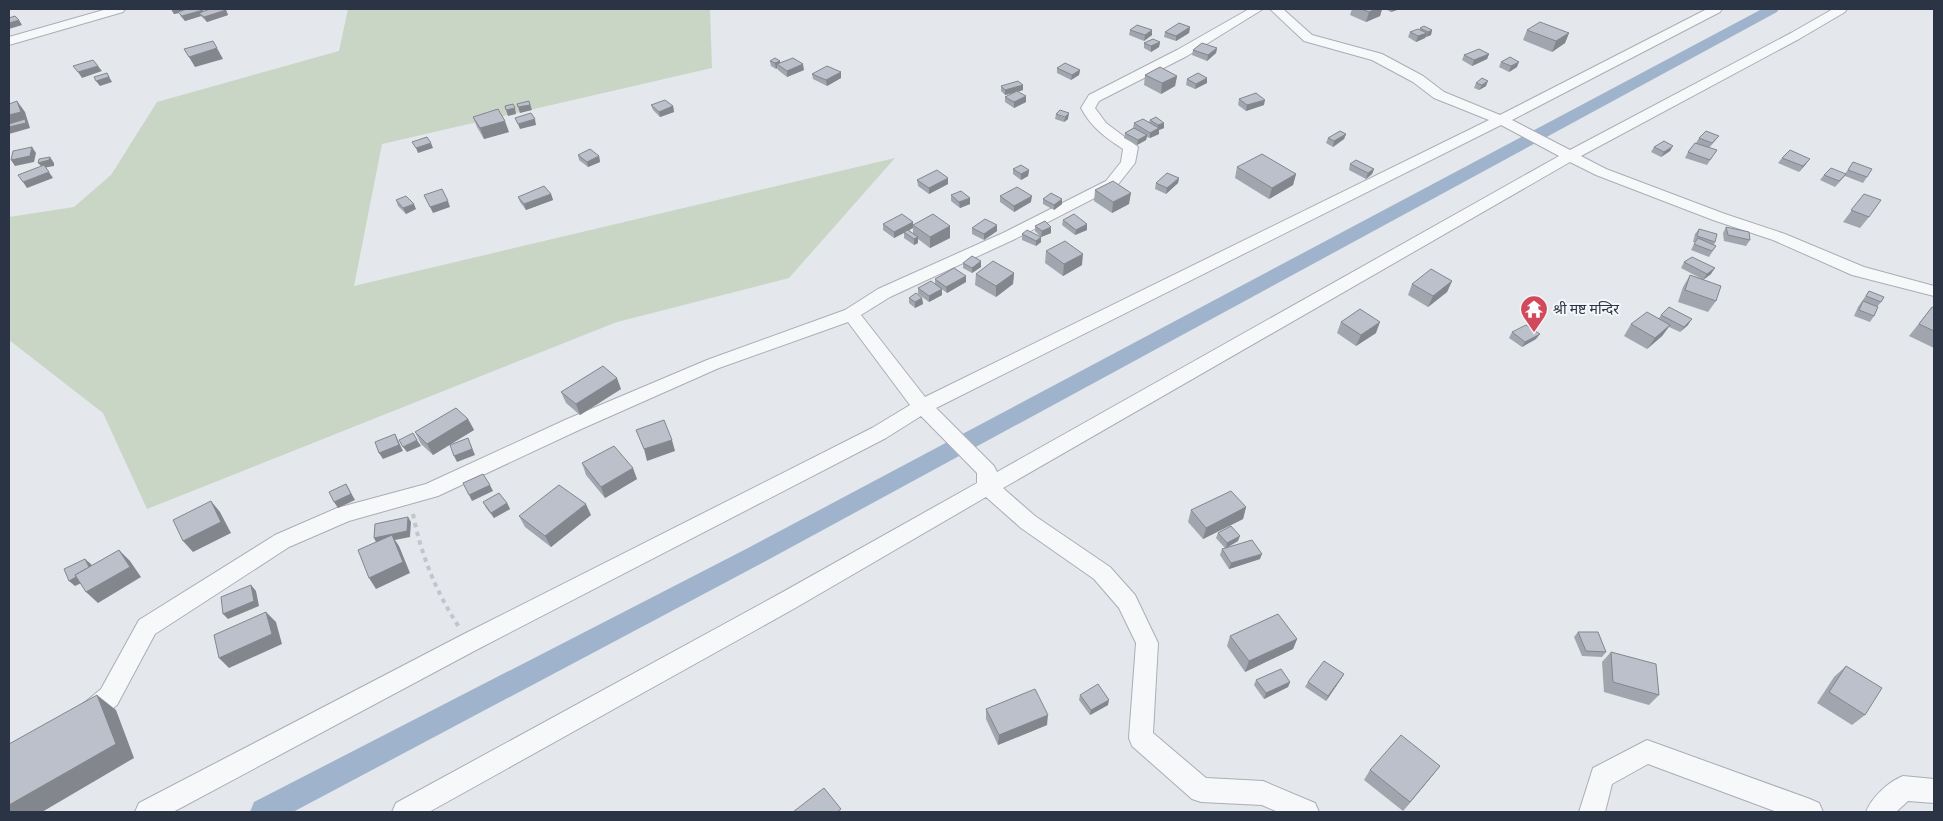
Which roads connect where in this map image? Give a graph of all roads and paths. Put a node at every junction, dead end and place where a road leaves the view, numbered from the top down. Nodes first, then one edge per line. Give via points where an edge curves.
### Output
1 (119, 9) edge
2 (1257, 9) edge
3 (1276, 9) edge
4 (1716, 9) edge
5 (1841, 9) edge
6 (9, 41) edge
7 (1504, 123) junction
8 (1565, 154) junction
9 (1934, 291) edge
10 (851, 314) junction
11 (922, 407) junction
12 (987, 479) junction
13 (410, 495) junction
14 (470, 642) junction
15 (66, 730) edge
16 (1934, 791) edge
17 (148, 812) edge
18 (405, 812) edge
19 (1306, 812) edge
20 (1592, 812) edge
21 (1810, 812) edge
22 (1879, 812) edge

1 - 6 street
2 - 10 street via 1182,53 1094,98 1088,108 1092,118 1131,147 1128,163 1111,184 1018,232 884,293
3 - 7 street via 1308,38 1377,57 1418,78 1439,95
4 - 7 street
5 - 8 street via 1795,36
7 - 8 street
7 - 11 street
8 - 9 street via 1630,184 1779,237 1858,270
8 - 12 street
10 - 11 street
10 - 13 street via 713,364 431,490
11 - 12 street via 937,419
11 - 14 street
12 - 18 street via 789,600
12 - 19 street via 1028,522 1102,573 1127,602 1146,643 1141,738 1201,790 1263,793
13 - 14 path via 418,540 428,571 442,604
13 - 15 street via 344,514 282,542 147,627 109,697
14 - 17 street
16 - 22 street via 1903,788
20 - 21 street via 1602,776 1647,752

